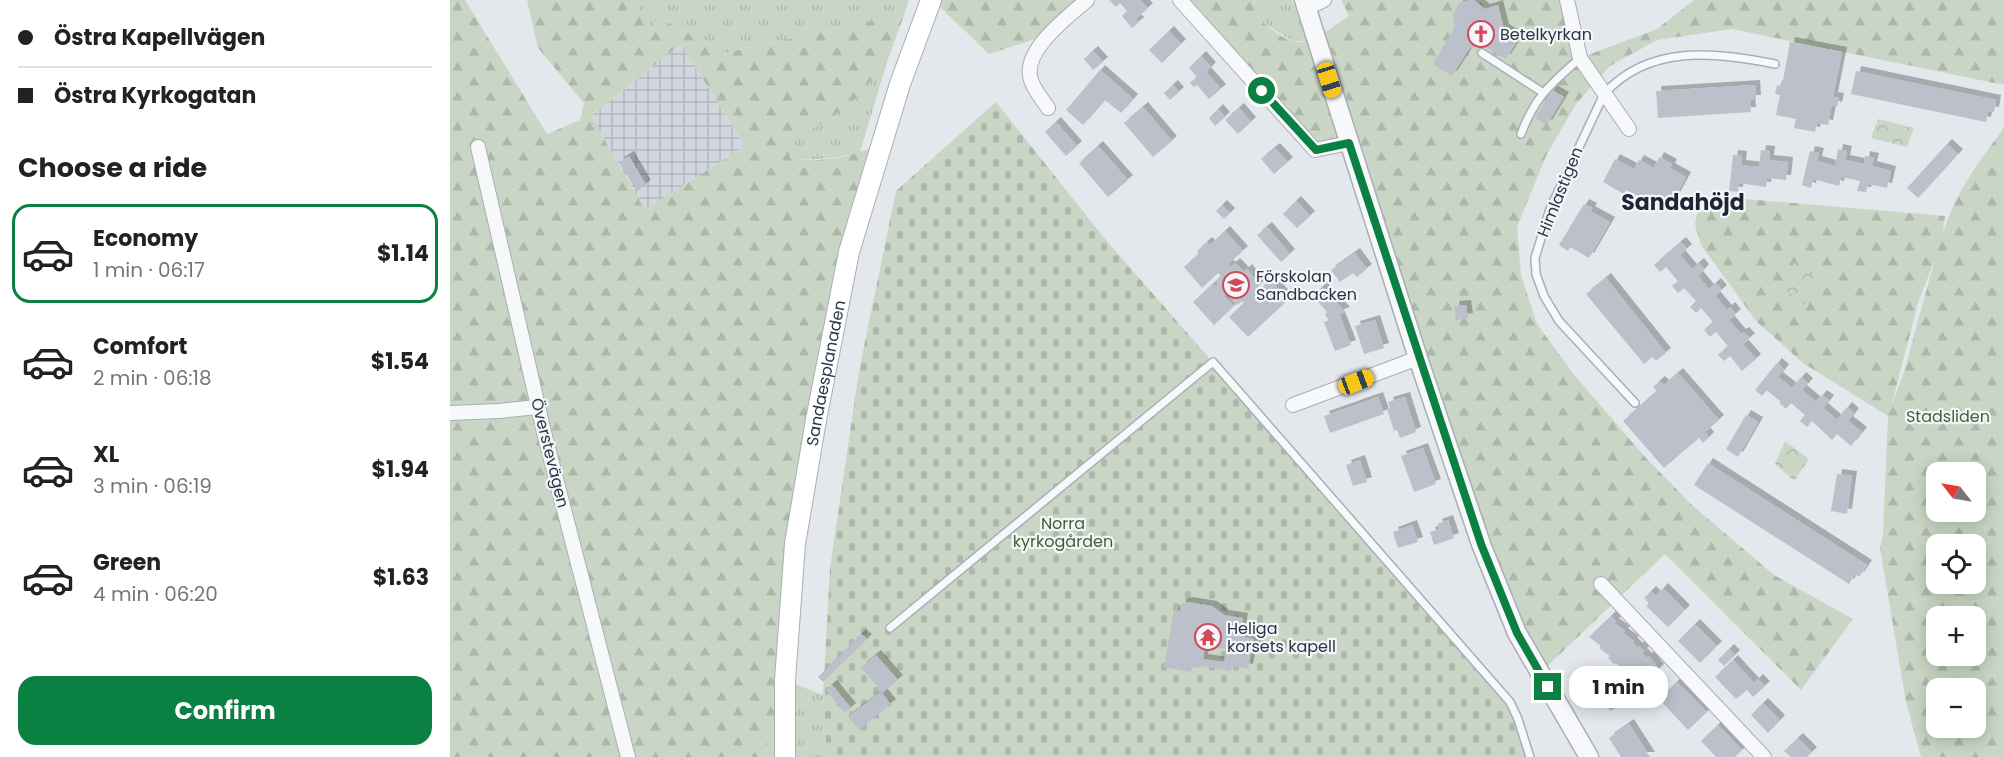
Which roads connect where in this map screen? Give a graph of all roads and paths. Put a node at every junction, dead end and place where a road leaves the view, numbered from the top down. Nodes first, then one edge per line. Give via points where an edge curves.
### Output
1 (931, 0) edge
2 (1087, 0) edge
3 (1180, 0) edge
4 (1324, 0) edge
5 (1567, 0) edge
6 (1306, 4) edge
7 (1482, 53) dead end
8 (1580, 58) junction
9 (1775, 64) dead end
10 (1542, 92) junction
11 (1604, 94) junction
12 (1048, 108) dead end
13 (1629, 129) dead end
14 (1521, 134) dead end
15 (1349, 143) junction
16 (478, 147) dead end
17 (1418, 358) junction
18 (1635, 404) dead end
19 (1293, 405) dead end
20 (538, 406) junction
21 (450, 413) edge
22 (1601, 584) dead end
23 (890, 628) dead end
24 (628, 757) edge
25 (785, 757) edge
26 (1530, 757) edge
27 (1589, 757) edge
28 (1764, 757) edge

1 - 25 main road, Sandaesplanaden via 900,84 849,252 816,420 795,544 785,680
2 - 12 street via 1047,35 1033,56 1030,79
3 - 15 street via 1316,150
4 - 6 street
5 - 8 street
6 - 15 street
7 - 10 lane
8 - 10 lane
8 - 11 street
9 - 11 lane, Himlastigen via 1712,55 1680,55 1631,71
10 - 14 lane
11 - 13 street
11 - 18 lane, Himlastigen via 1550,209 1535,258 1536,274 1559,321
15 - 17 street
16 - 20 street, Överstevägen
17 - 19 street
17 - 27 street via 1481,544 1517,633
20 - 21 street
20 - 24 street, Överstevägen
22 - 28 street
23 - 26 lane via 1213,362 1503,694 1518,719

